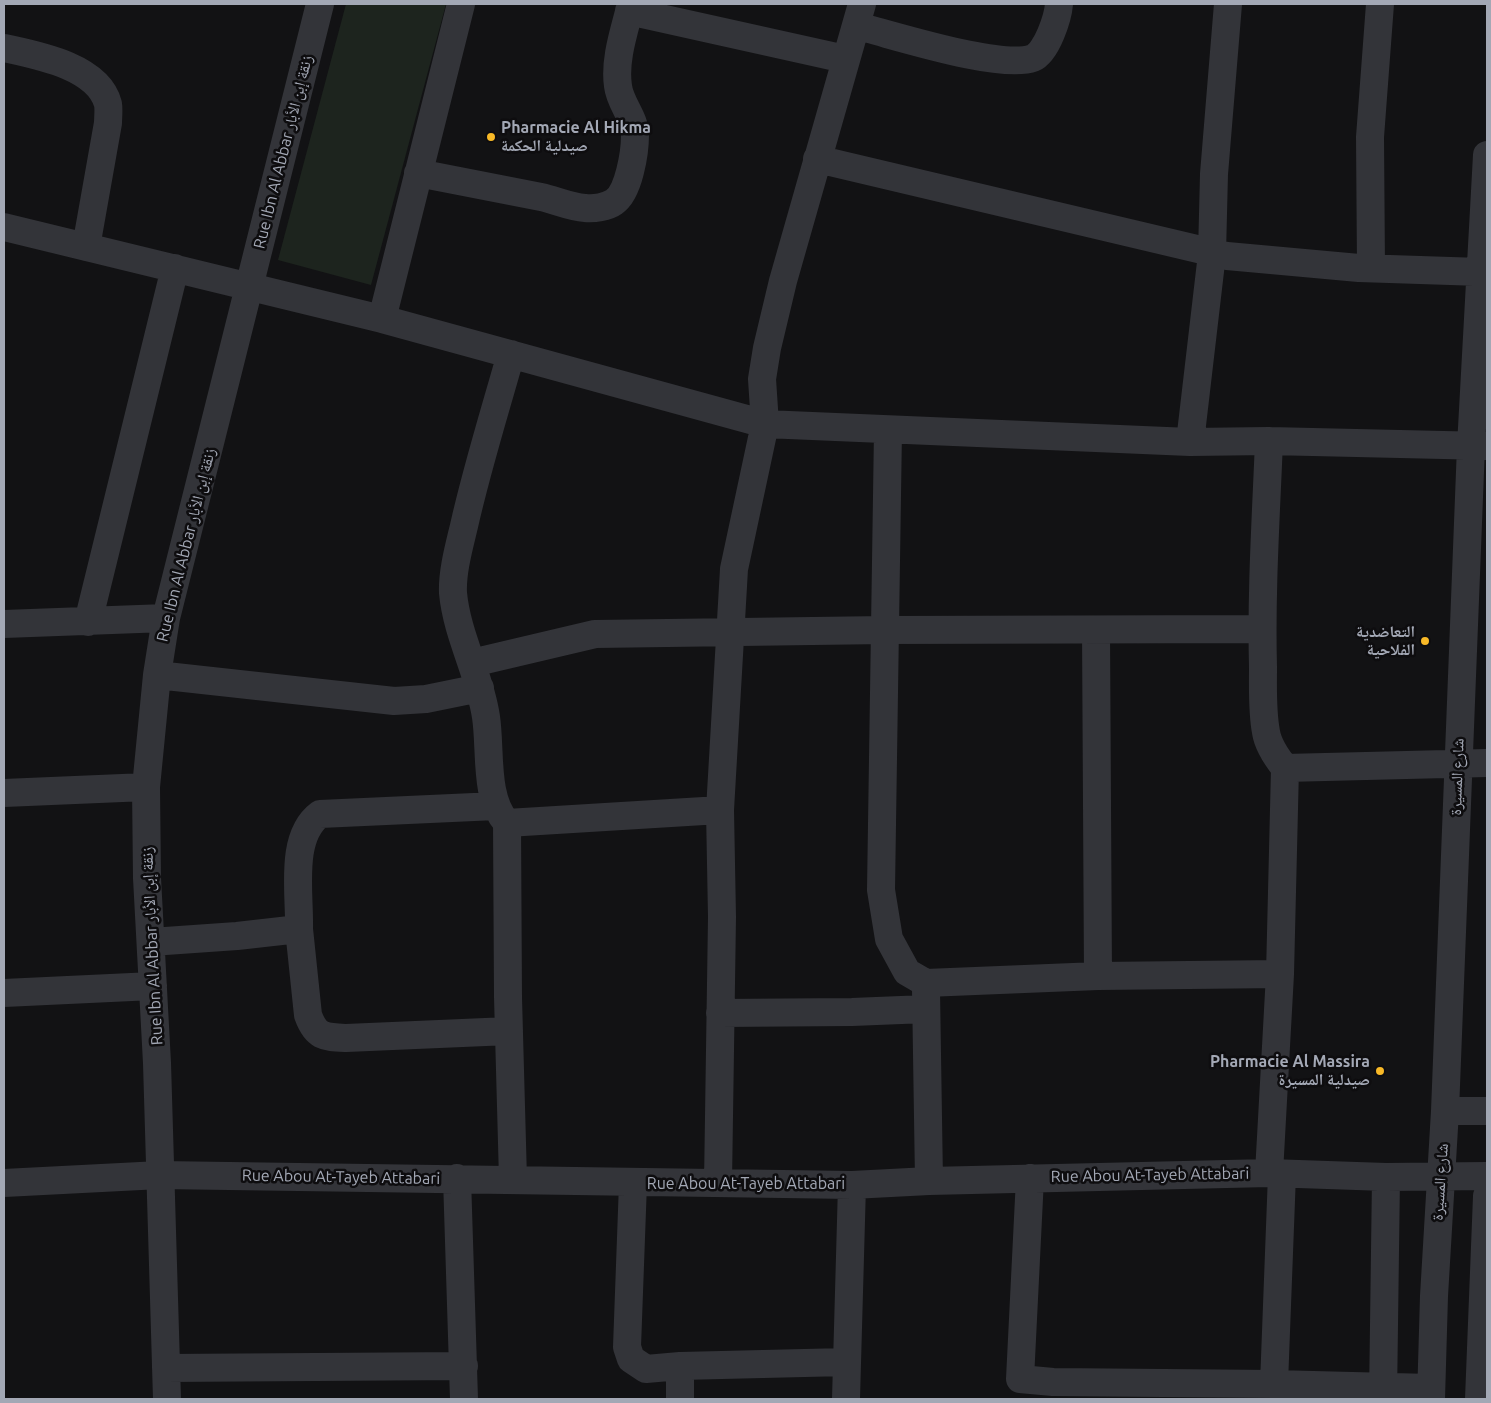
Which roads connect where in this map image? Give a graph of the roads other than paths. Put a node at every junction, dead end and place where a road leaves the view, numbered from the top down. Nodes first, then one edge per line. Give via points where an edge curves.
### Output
1 (320, 4) edge
2 (460, 4) edge
3 (1059, 4) edge
4 (1228, 4) edge
5 (1380, 4) edge
6 (630, 7) edge
7 (860, 15) edge
8 (4, 48) edge
9 (845, 59) junction
10 (1487, 155) edge
11 (818, 159) junction
12 (418, 173) junction
13 (4, 227) edge
14 (86, 247) junction
15 (1212, 254) junction
16 (175, 268) junction
17 (1371, 268) junction
18 (1481, 272) junction
19 (250, 286) junction
20 (382, 319) junction
21 (511, 354) junction
22 (765, 424) junction
23 (888, 430) junction
24 (1269, 441) junction
25 (1190, 442) junction
26 (1479, 446) edge
27 (166, 618) junction
28 (88, 622) junction
29 (4, 624) edge
30 (885, 630) junction
31 (1262, 630) junction
32 (1096, 631) junction
33 (729, 633) junction
34 (157, 675) junction
35 (476, 675) junction
36 (1487, 763) edge
37 (1457, 764) junction
38 (1286, 768) junction
39 (146, 787) junction
40 (4, 793) edge
41 (720, 810) junction
42 (502, 814) junction
43 (299, 928) junction
44 (151, 942) junction
45 (1280, 974) junction
46 (1098, 976) junction
47 (153, 986) junction
48 (4, 993) edge
49 (926, 996) junction
50 (720, 1013) junction
51 (509, 1032) junction
52 (1445, 1111) junction
53 (1487, 1111) edge
54 (1276, 1173) junction
55 (160, 1175) junction
56 (1487, 1176) edge
57 (1440, 1177) junction
58 (456, 1178) junction
59 (1030, 1178) junction
60 (1386, 1178) junction
61 (513, 1179) junction
62 (929, 1181) junction
63 (4, 1183) edge
64 (633, 1183) junction
65 (718, 1183) junction
66 (852, 1185) junction
67 (1487, 1196) edge
68 (846, 1362) junction
69 (464, 1366) junction
70 (680, 1366) junction
71 (166, 1368) junction
72 (1274, 1384) junction
73 (1020, 1389) edge
74 (1201, 1391) edge
75 (1383, 1393) edge
76 (1431, 1394) edge
77 (167, 1399) edge
78 (464, 1399) edge
79 (680, 1399) edge
80 (846, 1399) edge
81 (1479, 1399) edge

1 - 19 street, Rue Ibn Al Abbar زنقة إبن الأبار
2 - 12 street
3 - 7 street via 1048,41 1036,57 1017,62 993,60
4 - 15 street via 1214,174
5 - 17 street via 1370,137
6 - 9 street
6 - 12 street via 621,47 618,86 635,134 626,184 615,202 584,208
7 - 9 street
8 - 14 street via 49,58 81,73 96,84 108,104 108,124
9 - 11 street
10 - 18 street, شارع المسيرة
11 - 15 street
11 - 22 street via 783,281 768,348 762,379
12 - 20 street
13 - 14 street
14 - 16 street
15 - 17 street
15 - 25 street
16 - 19 street
16 - 28 street
17 - 18 street
18 - 26 street, شارع المسيرة
19 - 20 street
19 - 27 street, Rue Ibn Al Abbar زنقة إبن الأبار
20 - 21 street
21 - 22 street
21 - 35 street via 472,490 453,592 460,630
22 - 23 street
22 - 33 street via 734,569
23 - 25 street
23 - 30 street
24 - 25 street
24 - 26 street
24 - 31 street
26 - 37 street, شارع المسيرة
27 - 28 street
27 - 34 street, Rue Ibn Al Abbar زنقة إبن الأبار
28 - 29 street
30 - 32 street
30 - 33 street
30 - 49 street via 881,890 889,939
31 - 32 street
31 - 38 street via 1266,732 1276,756
32 - 46 street
33 - 35 street via 595,634
33 - 41 street
34 - 35 street via 394,702 426,699
34 - 39 street, Rue Ibn Al Abbar زنقة إبن الأبار
35 - 42 street via 486,717 491,790
36 - 37 street
37 - 38 street
37 - 52 street, شارع المسيرة
38 - 45 street
39 - 40 street
39 - 44 street, Rue Ibn Al Abbar زنقة إبن الأبار
41 - 42 street
41 - 50 street
42 - 43 street via 320,814 309,822 302,838
42 - 51 street
43 - 44 street
43 - 51 street via 308,1014 319,1034 346,1038
44 - 47 street, Rue Ibn Al Abbar زنقة إبن الأبار
45 - 46 street
45 - 54 street
46 - 49 street
47 - 48 street
47 - 55 street, Rue Ibn Al Abbar زنقة إبن الأبار
49 - 50 street
49 - 62 street
50 - 65 street
51 - 61 street
52 - 53 street
52 - 57 street, شارع المسيرة
54 - 59 street, Rue Abou At-Tayeb Attabari
54 - 60 street, Rue Abou At-Tayeb Attabari
54 - 72 street
55 - 58 street, Rue Abou At-Tayeb Attabari
55 - 63 street, Rue Abou At-Tayeb Attabari
55 - 71 street, Rue Ibn Al Abbar زنقة إبن الأبار
56 - 57 street, Rue Abou At-Tayeb Attabari
57 - 60 street, Rue Abou At-Tayeb Attabari
57 - 76 street, شارع المسيرة
58 - 61 street, Rue Abou At-Tayeb Attabari
58 - 69 street
59 - 62 street, Rue Abou At-Tayeb Attabari
59 - 73 street
60 - 75 street
61 - 64 street, Rue Abou At-Tayeb Attabari
62 - 66 street, Rue Abou At-Tayeb Attabari
64 - 65 street, Rue Abou At-Tayeb Attabari
64 - 70 street via 627,1347 631,1359 646,1369
65 - 66 street, Rue Abou At-Tayeb Attabari
66 - 68 street
67 - 81 street
68 - 70 street
68 - 80 street
69 - 71 street
69 - 78 street
70 - 79 street
71 - 77 street, Rue Ibn Al Abbar زنقة إبن الأبار
72 - 74 street
72 - 75 street
73 - 74 street via 1053,1382
75 - 76 street

